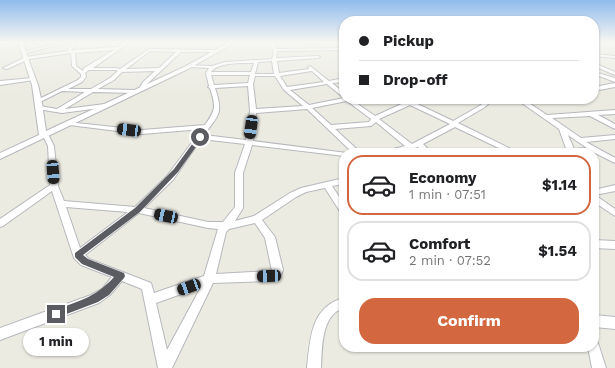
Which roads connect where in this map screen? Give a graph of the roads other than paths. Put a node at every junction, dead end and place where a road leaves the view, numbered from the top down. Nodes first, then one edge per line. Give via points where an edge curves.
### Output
1 (20, 59) edge
2 (27, 59) edge
3 (74, 59) edge
4 (102, 59) edge
5 (136, 59) edge
6 (169, 59) edge
7 (203, 59) edge
8 (273, 59) edge
9 (274, 59) edge
10 (304, 59) edge
11 (319, 59) edge
12 (256, 62) junction
13 (28, 66) junction
14 (190, 66) junction
15 (599, 66) edge
16 (2, 69) edge
17 (160, 69) junction
18 (311, 69) junction
19 (210, 70) junction
20 (84, 71) junction
21 (121, 71) junction
22 (253, 74) junction
23 (599, 74) edge
24 (615, 74) edge
25 (277, 75) junction
26 (32, 79) junction
27 (615, 80) edge
28 (339, 81) edge
29 (328, 82) junction
30 (0, 83) edge
31 (250, 84) junction
32 (615, 85) edge
33 (211, 87) junction
34 (599, 88) edge
35 (142, 89) junction
36 (286, 89) junction
37 (61, 90) junction
38 (89, 92) junction
39 (134, 92) junction
40 (339, 92) edge
41 (339, 101) edge
42 (39, 104) junction
43 (354, 104) edge
44 (408, 104) edge
45 (412, 104) edge
46 (482, 104) edge
47 (528, 104) edge
48 (105, 106) junction
49 (308, 107) junction
50 (57, 111) junction
51 (253, 111) junction
52 (615, 112) edge
53 (591, 114) junction
54 (547, 117) junction
55 (375, 119) junction
56 (69, 123) junction
57 (454, 124) junction
58 (208, 126) junction
59 (329, 127) junction
60 (615, 127) edge
61 (561, 128) junction
62 (43, 135) junction
63 (200, 137) junction
64 (615, 137) edge
65 (580, 140) junction
66 (249, 143) junction
67 (419, 144) junction
68 (411, 147) junction
69 (352, 148) edge
70 (407, 148) edge
71 (423, 148) edge
72 (504, 148) edge
73 (568, 148) edge
74 (591, 148) edge
75 (339, 153) edge
76 (599, 153) edge
77 (0, 156) edge
78 (615, 161) edge
79 (339, 183) edge
80 (54, 186) junction
81 (328, 186) junction
82 (615, 188) edge
83 (599, 192) edge
84 (599, 202) edge
85 (339, 203) edge
86 (60, 204) junction
87 (138, 210) junction
88 (615, 213) edge
89 (258, 219) junction
90 (0, 224) edge
91 (225, 226) junction
92 (599, 244) edge
93 (615, 245) edge
94 (78, 255) junction
95 (121, 276) junction
96 (210, 279) junction
97 (150, 300) junction
98 (339, 305) edge
99 (599, 321) edge
100 (615, 323) edge
101 (0, 334) edge
102 (595, 352) edge
103 (165, 368) edge
104 (314, 368) edge
105 (599, 368) edge

1 - 16 street
2 - 13 street
3 - 20 street via 74,66
4 - 20 street
5 - 21 street
6 - 17 street
7 - 14 street
8 - 12 street
9 - 25 street
10 - 18 street
11 - 18 street
12 - 19 street via 225,62
12 - 22 street
13 - 16 street
13 - 26 street
14 - 19 street
14 - 35 street
15 - 24 street
17 - 21 street
17 - 35 street
18 - 25 street
18 - 29 street
19 - 22 street
19 - 33 street
20 - 21 street
20 - 37 street via 84,77 80,81
21 - 38 street
22 - 25 street
22 - 31 street
23 - 27 street
25 - 36 street
26 - 30 street
26 - 42 street
28 - 29 street
29 - 36 street
29 - 40 street
31 - 33 street
31 - 51 street
32 - 34 street
33 - 58 street via 218,111
35 - 39 street
36 - 49 street
37 - 38 street
37 - 42 street
38 - 39 street
38 - 50 street
39 - 48 street
41 - 49 street
42 - 50 street
42 - 62 street
43 - 55 street
44 - 55 street
45 - 57 street
46 - 57 street
47 - 54 street
48 - 50 street
48 - 56 street
49 - 51 street
49 - 59 street
51 - 66 street
52 - 53 street
53 - 54 street
53 - 60 street
54 - 61 street
55 - 59 street via 371,124
55 - 68 street
56 - 58 street via 142,132
56 - 62 street
57 - 67 street
57 - 72 street
58 - 63 street
59 - 69 street
61 - 65 street
61 - 73 street
62 - 77 street
62 - 80 street via 47,136 51,146
63 - 66 street
63 - 87 street via 176,171
64 - 65 street
65 - 74 street
66 - 75 street
66 - 91 street via 239,173 240,203
67 - 68 street
67 - 71 street
68 - 70 street
76 - 78 street
79 - 81 street
80 - 86 street
80 - 90 street
81 - 85 street
81 - 89 street via 304,190 293,195
82 - 83 street
84 - 88 street
86 - 87 street
86 - 94 street
87 - 91 street via 208,225
87 - 94 street
89 - 91 street
89 - 96 street via 270,237 278,270 276,274
91 - 96 street
92 - 93 street
94 - 95 street via 85,262
95 - 97 street via 147,286
95 - 101 street via 106,292 95,299
96 - 97 street
96 - 103 street
97 - 103 street
98 - 104 street via 331,308 325,316 315,348
99 - 100 street
102 - 105 street

